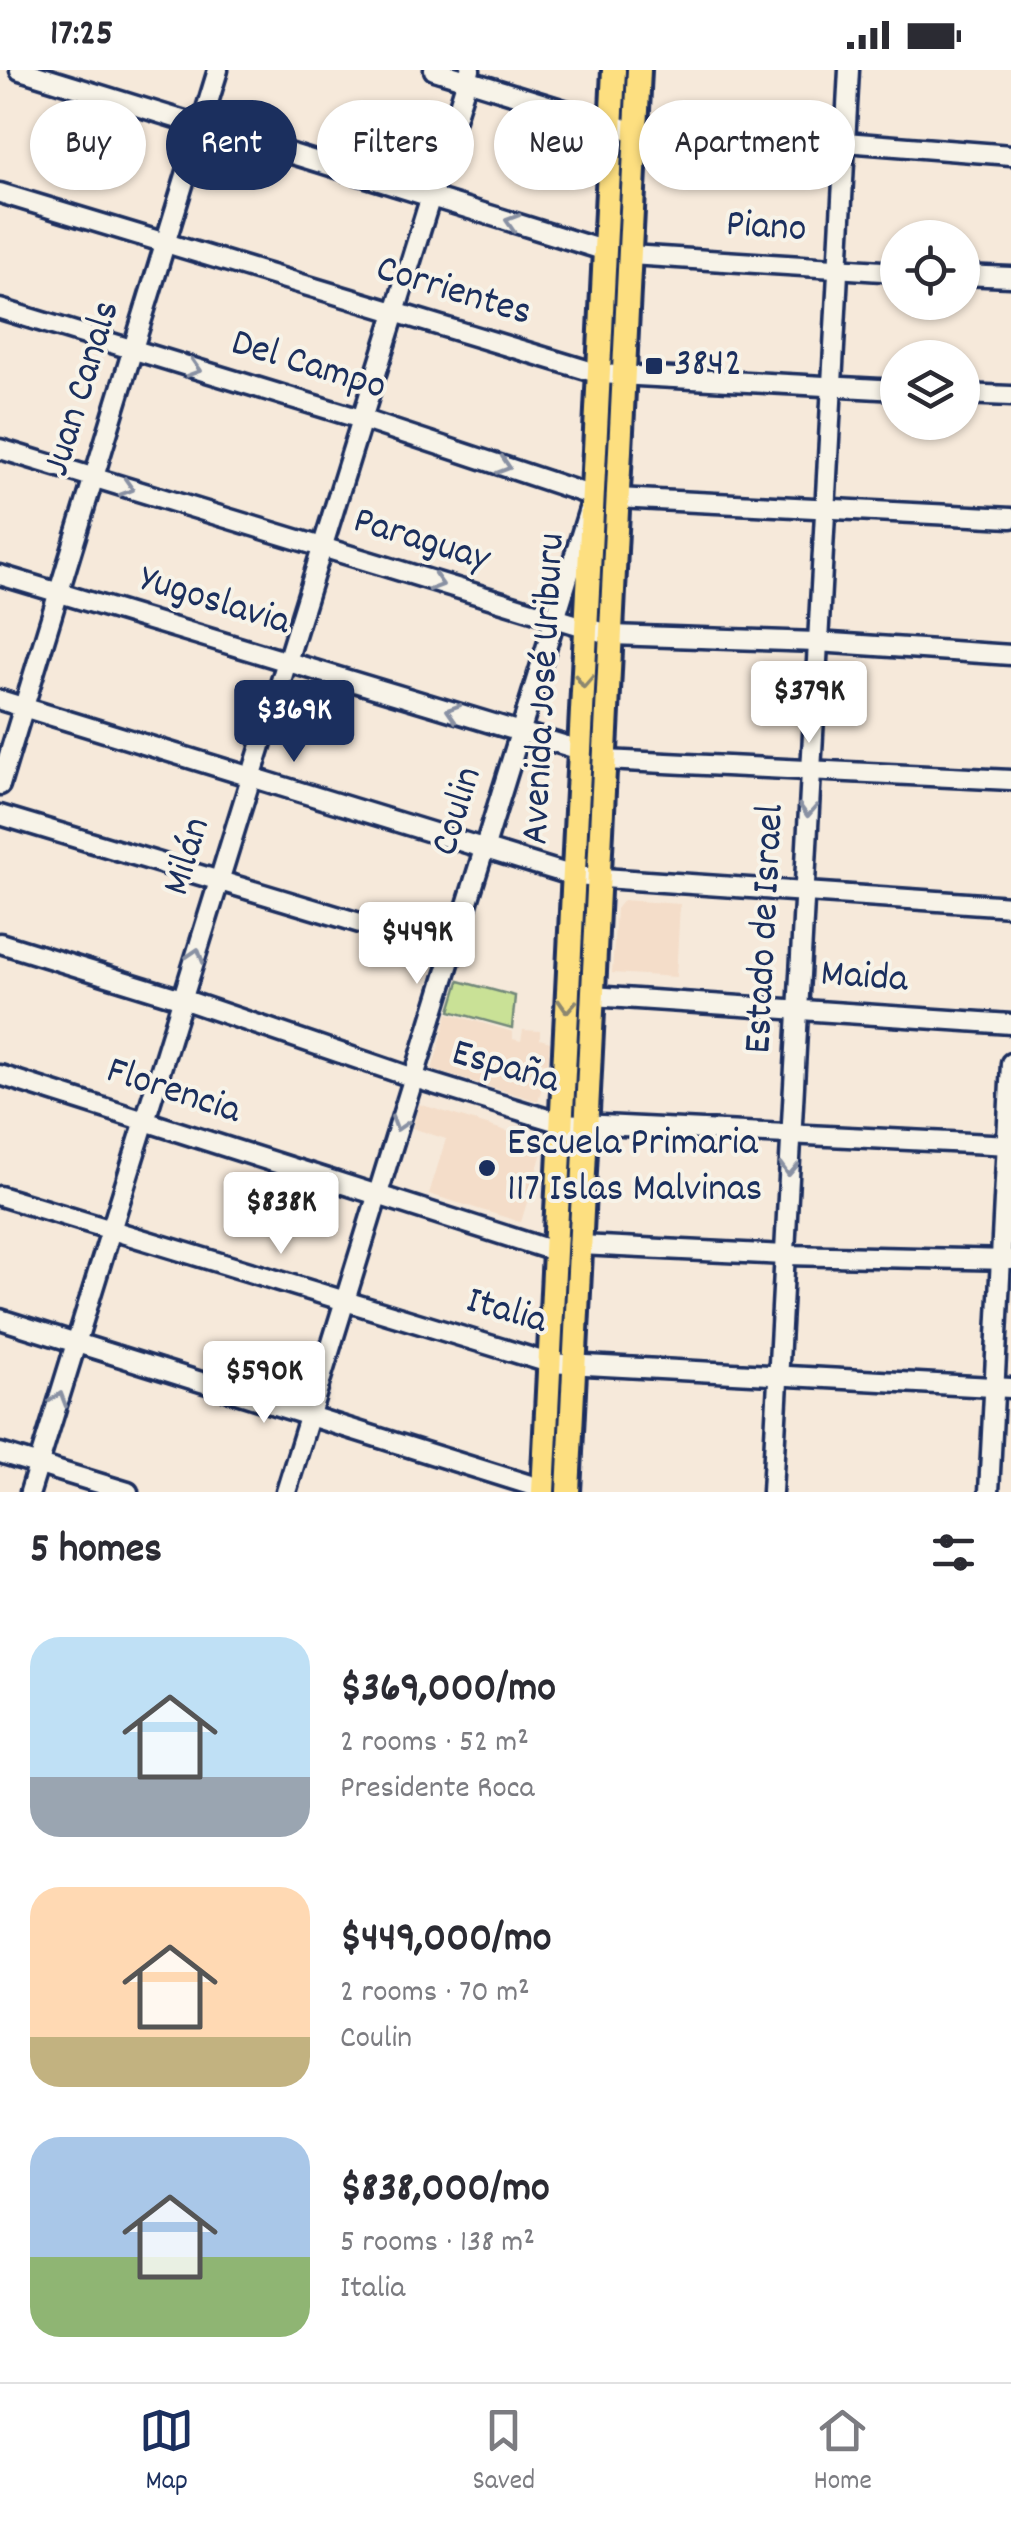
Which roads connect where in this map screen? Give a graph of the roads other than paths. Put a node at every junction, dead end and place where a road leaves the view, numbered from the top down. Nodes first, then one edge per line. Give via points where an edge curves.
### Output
1 (20, 70) edge
2 (218, 70) edge
3 (434, 70) edge
4 (614, 70) edge
5 (639, 70) edge
6 (849, 70) edge
7 (468, 75) edge
8 (208, 100) edge
9 (541, 100) edge
10 (613, 100) edge
11 (847, 100) edge
12 (166, 115) edge
13 (619, 126) edge
14 (636, 132) junction
15 (639, 132) edge
16 (855, 143) edge
17 (1011, 155) edge
18 (297, 156) edge
19 (181, 190) edge
20 (609, 190) edge
21 (842, 190) edge
22 (0, 193) edge
23 (430, 197) junction
24 (165, 242) junction
25 (606, 251) junction
26 (630, 256) junction
27 (837, 269) junction
28 (880, 271) edge
29 (980, 276) edge
30 (1011, 277) edge
31 (0, 310) edge
32 (394, 312) junction
33 (132, 350) junction
34 (600, 374) junction
35 (624, 375) junction
36 (831, 386) junction
37 (880, 389) edge
38 (980, 395) edge
39 (1011, 396) edge
40 (361, 419) junction
41 (0, 449) edge
42 (93, 478) junction
43 (593, 496) junction
44 (618, 498) junction
45 (824, 506) junction
46 (1011, 518) edge
47 (321, 548) junction
48 (0, 575) edge
49 (58, 593) junction
50 (555, 619) junction
51 (586, 628) junction
52 (611, 635) junction
53 (817, 642) junction
54 (1011, 655) edge
55 (286, 662) junction
56 (0, 700) edge
57 (24, 707) junction
58 (520, 732) junction
59 (580, 750) junction
60 (605, 760) junction
61 (810, 770) junction
62 (250, 777) junction
63 (1011, 780) edge
64 (0, 785) edge
65 (0, 815) edge
66 (484, 848) junction
67 (574, 876) junction
68 (598, 878) junction
69 (218, 881) junction
70 (804, 892) junction
71 (1011, 906) edge
72 (0, 943) edge
73 (453, 952) junction
74 (592, 996) junction
75 (182, 998) junction
76 (798, 1010) junction
77 (1011, 1024) edge
78 (1011, 1063) edge
79 (0, 1075) edge
80 (414, 1078) junction
81 (146, 1121) junction
82 (561, 1123) junction
83 (585, 1124) junction
84 (791, 1134) junction
85 (1009, 1145) edge
86 (378, 1195) junction
87 (0, 1196) edge
88 (111, 1230) junction
89 (580, 1245) junction
90 (554, 1250) junction
91 (784, 1255) junction
92 (1006, 1259) edge
93 (344, 1301) junction
94 (0, 1318) edge
95 (76, 1342) junction
96 (549, 1363) junction
97 (574, 1365) junction
98 (778, 1376) junction
99 (1002, 1388) edge
100 (309, 1416) junction
101 (0, 1453) edge
102 (38, 1464) junction
103 (543, 1490) edge
104 (30, 1492) edge
105 (128, 1492) edge
106 (286, 1492) edge
107 (568, 1492) edge
108 (772, 1492) edge
109 (988, 1492) edge

1 - 12 street
2 - 8 street, Juan Canals
3 - 7 street
4 - 10 main road, Avenida José Uriburu
5 - 14 main road, Avenida José Uriburu
6 - 11 street, Estado de Israel
7 - 9 street
7 - 23 street, Milán
13 - 14 street
14 - 15 street
14 - 26 main road, Avenida José Uriburu
16 - 17 street
18 - 23 street
19 - 24 street, Juan Canals
20 - 25 main road, Avenida José Uriburu
21 - 27 street, Estado de Israel
22 - 24 street, Corrientes
25 -> 23 street
23 - 32 street, Milán
24 - 32 street, Corrientes
24 - 33 street, Juan Canals
25 - 34 main road, Avenida José Uriburu
26 - 27 street, Piano
26 - 35 main road, Avenida José Uriburu
27 - 28 street, Piano
27 - 36 street, Estado de Israel
29 - 30 street
31 - 33 street, Del Campo
32 - 34 street, Corrientes
32 - 40 street, Milán
33 -> 40 street, Del Campo
33 - 42 street, Juan Canals
34 - 35 street, Corrientes
34 - 43 main road, Avenida José Uriburu
35 - 36 street, Corrientes
35 - 44 main road, Avenida José Uriburu
36 - 37 street, Corrientes
36 - 45 street, Estado de Israel
38 - 39 street
40 -> 43 street, Del Campo
40 - 47 street, Milán
41 - 42 street, Paraguay
42 -> 47 street, Paraguay
42 - 49 street, Juan Canals
43 - 50 street, Coulin
43 - 51 main road, Avenida José Uriburu
44 - 45 street
44 - 52 main road, Avenida José Uriburu
45 - 46 street
45 - 53 street, Estado de Israel
47 -> 50 street, Paraguay
47 - 55 street, Milán
48 - 49 street, Yugoslavia
49 - 55 street, Yugoslavia
49 - 57 street, Juan Canals
50 - 51 street, Paraguay
50 - 58 street, Coulin
51 - 52 street, Paraguay
51 -> 59 main road, Avenida José Uriburu
52 - 53 street, Paraguay
52 - 60 main road, Avenida José Uriburu
53 - 54 street, Paraguay
53 - 61 street, Estado de Israel
58 -> 55 street, Yugoslavia
55 - 62 street, Milán
56 - 57 street
57 - 62 street
57 - 64 street, Juan Canals
58 - 59 street, Yugoslavia
58 - 66 street, Coulin
59 - 67 main road, Avenida José Uriburu
60 - 61 street
60 - 68 main road, Avenida José Uriburu
61 - 63 street
61 -> 70 street, Estado de Israel
62 - 66 street
62 - 69 street, Milán
65 - 69 street
66 - 67 street
66 - 73 street, Coulin
67 - 68 street
67 -> 82 main road, Avenida José Uriburu
68 - 70 street
68 - 74 main road, Avenida José Uriburu
69 - 73 street
75 -> 69 street, Milán
70 - 71 street
70 - 76 street, Estado de Israel
72 - 75 street, España
73 - 80 street, Coulin
74 - 76 street, Maida
74 - 83 main road, Avenida José Uriburu
75 - 80 street, España
75 - 81 street, Milán
76 - 77 street, Maida
76 - 84 street, Estado de Israel
78 - 85 street
79 - 81 street, Florencia
80 - 82 street, España
80 -> 86 street, Coulin
81 - 86 street, Florencia
81 - 88 street, Milán
82 - 83 street, España
82 - 90 main road, Avenida José Uriburu
83 - 84 street, España
83 - 89 main road, Avenida José Uriburu
84 - 85 street, España
84 -> 91 street, Estado de Israel
85 - 92 street
86 - 90 street, Florencia
86 - 93 street, Coulin
87 - 88 street, Italia
88 - 93 street, Italia
88 - 95 street, Milán
89 - 91 street
89 - 97 main road, Avenida José Uriburu
90 - 96 main road, Avenida José Uriburu
91 - 92 street
91 - 98 street, Estado de Israel
92 - 99 street
93 - 96 street, Italia
93 - 100 street, Coulin
94 - 95 street
95 - 100 street
102 -> 95 street, Milán
96 - 97 street, Italia
96 - 103 main road, Avenida José Uriburu
97 - 98 street, Italia
97 - 107 main road, Avenida José Uriburu
98 - 99 street, Italia
98 - 108 street, Estado de Israel
99 - 109 street
100 - 103 street
100 - 106 street, Coulin
101 - 102 street
102 - 104 street, Milán
102 - 105 street

